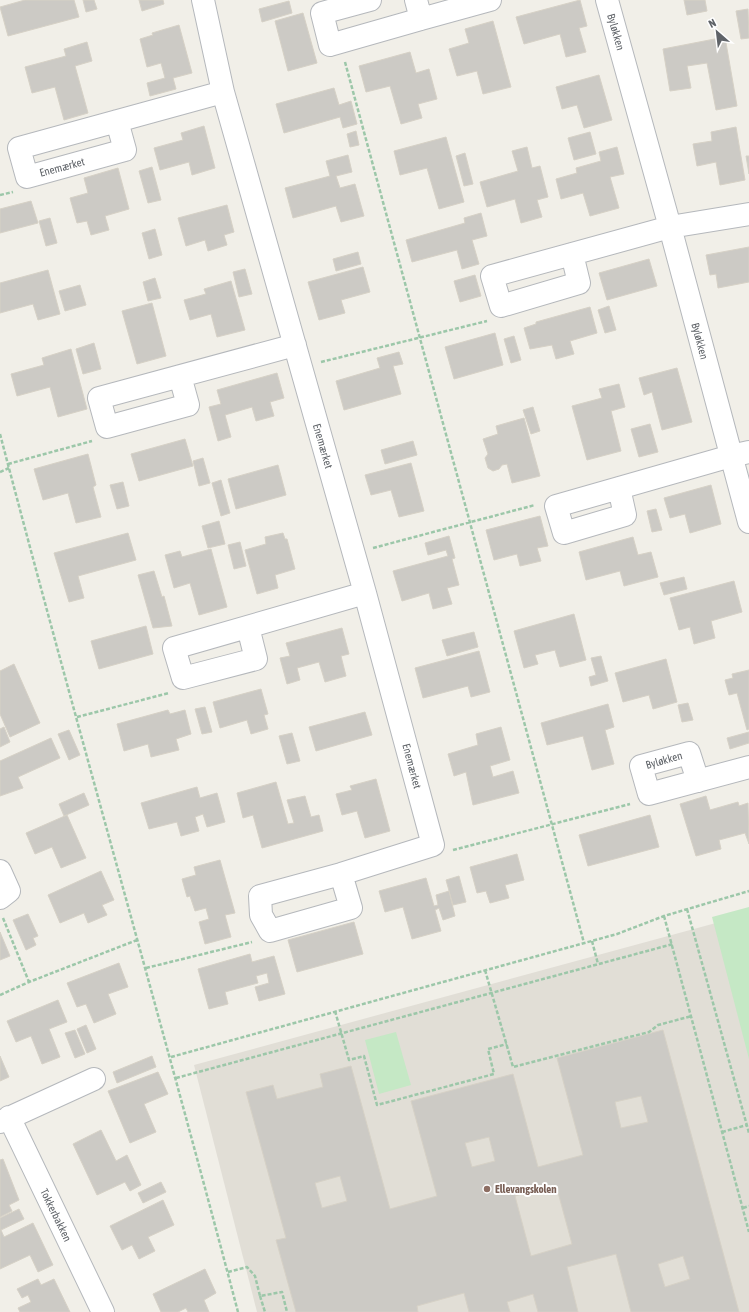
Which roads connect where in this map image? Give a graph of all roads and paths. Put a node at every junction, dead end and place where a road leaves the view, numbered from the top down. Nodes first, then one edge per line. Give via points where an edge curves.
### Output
1 (203, 0) edge
2 (370, 0) edge
3 (490, 0) edge
4 (607, 0) edge
5 (419, 10) edge
6 (339, 42) junction
7 (223, 92) junction
8 (117, 120) dead end
9 (749, 214) edge
10 (670, 227) junction
11 (572, 254) junction
12 (501, 306) junction
13 (421, 337) junction
14 (295, 345) junction
15 (301, 367) junction
16 (180, 376) junction
17 (107, 427) junction
18 (0, 434) edge
19 (740, 454) edge
20 (8, 464) junction
21 (9, 468) junction
22 (0, 472) edge
23 (619, 488) junction
24 (556, 506) junction
25 (470, 522) junction
26 (749, 522) edge
27 (354, 553) junction
28 (365, 593) junction
29 (248, 627) junction
30 (182, 678) junction
31 (77, 717) junction
32 (749, 767) edge
33 (698, 781) junction
34 (649, 794) junction
35 (552, 826) junction
36 (433, 845) junction
37 (0, 871) edge
38 (341, 874) junction
39 (749, 892) edge
40 (0, 898) edge
41 (687, 909) junction
42 (0, 911) edge
43 (664, 916) junction
44 (270, 931) junction
45 (137, 940) junction
46 (592, 941) junction
47 (584, 943) junction
48 (672, 944) junction
49 (598, 964) junction
50 (146, 968) junction
51 (485, 970) junction
52 (29, 982) junction
53 (492, 993) junction
54 (0, 995) edge
55 (335, 1011) junction
56 (692, 1016) junction
57 (342, 1033) junction
58 (507, 1044) junction
59 (171, 1057) junction
60 (176, 1078) junction
61 (94, 1079) dead end
62 (5, 1120) edge
63 (747, 1125) junction
64 (722, 1132) junction
65 (749, 1133) edge
66 (749, 1206) edge
67 (743, 1208) junction
68 (749, 1232) edge
69 (228, 1272) junction
70 (260, 1296) junction
71 (103, 1312) edge
72 (238, 1312) edge
73 (265, 1312) edge
74 (288, 1312) edge

1 - 7 street, Enemærket
2 - 6 street via 322,13 330,45
3 - 5 street
4 - 10 street, Byløkken
5 - 6 street
6 - 13 path
7 - 8 street
7 - 14 street, Enemærket
9 - 10 street
10 - 11 street
10 - 19 street, Byløkken
11 - 12 street via 579,283
11 - 12 street via 492,276
12 - 13 path via 504,317
13 - 15 path
13 - 25 path
14 - 15 street, Enemærket
14 - 16 street
15 - 27 street, Enemærket
16 - 17 street via 99,398
16 - 17 street via 188,405
17 - 20 path via 107,438
18 - 20 path
19 - 23 street
19 - 26 street, Byløkken
20 - 21 path
21 - 22 path
21 - 31 path
23 - 24 street
23 - 24 street via 625,515 564,533
24 - 25 path via 548,501
25 - 27 path
25 - 35 path
27 - 28 street, Enemærket
28 - 29 street
28 - 36 street, Enemærket
29 - 30 street via 174,648
29 - 30 street via 256,659
30 - 31 path via 174,692
31 - 45 path
32 - 33 street
33 - 34 street
33 - 34 street, Byløkken via 689,753 641,766
34 - 35 path via 642,801
35 - 36 path via 444,853
35 - 47 path
36 - 38 street
37 - 40 street via 9,891
38 - 44 street via 351,908
38 - 44 street via 260,896 261,915
39 - 41 path
41 - 43 path
41 - 63 path
42 - 52 path
43 - 46 path
43 - 48 path
44 - 50 path via 260,940
45 - 50 path
45 - 52 path
46 - 47 path
46 - 49 path
47 - 51 path
48 - 49 path
48 - 56 path
49 - 53 path
50 - 59 path
51 - 53 path
51 - 55 path
52 - 54 path
53 - 57 path
53 - 58 path
55 - 57 path
55 - 59 path
56 - 58 path via 658,1025 649,1032 513,1067
56 - 64 path
57 - 58 path via 349,1060 364,1056 377,1104 494,1074 488,1049
57 - 60 path
59 - 60 path
60 - 69 path
61 - 62 street, Tokkerbakken
62 - 71 street, Tokkerbakken
63 - 64 path
63 - 65 path
64 - 67 path
66 - 67 path
67 - 68 path
69 - 70 path via 246,1267 255,1276
69 - 72 path
70 - 73 path
70 - 74 path via 282,1292

